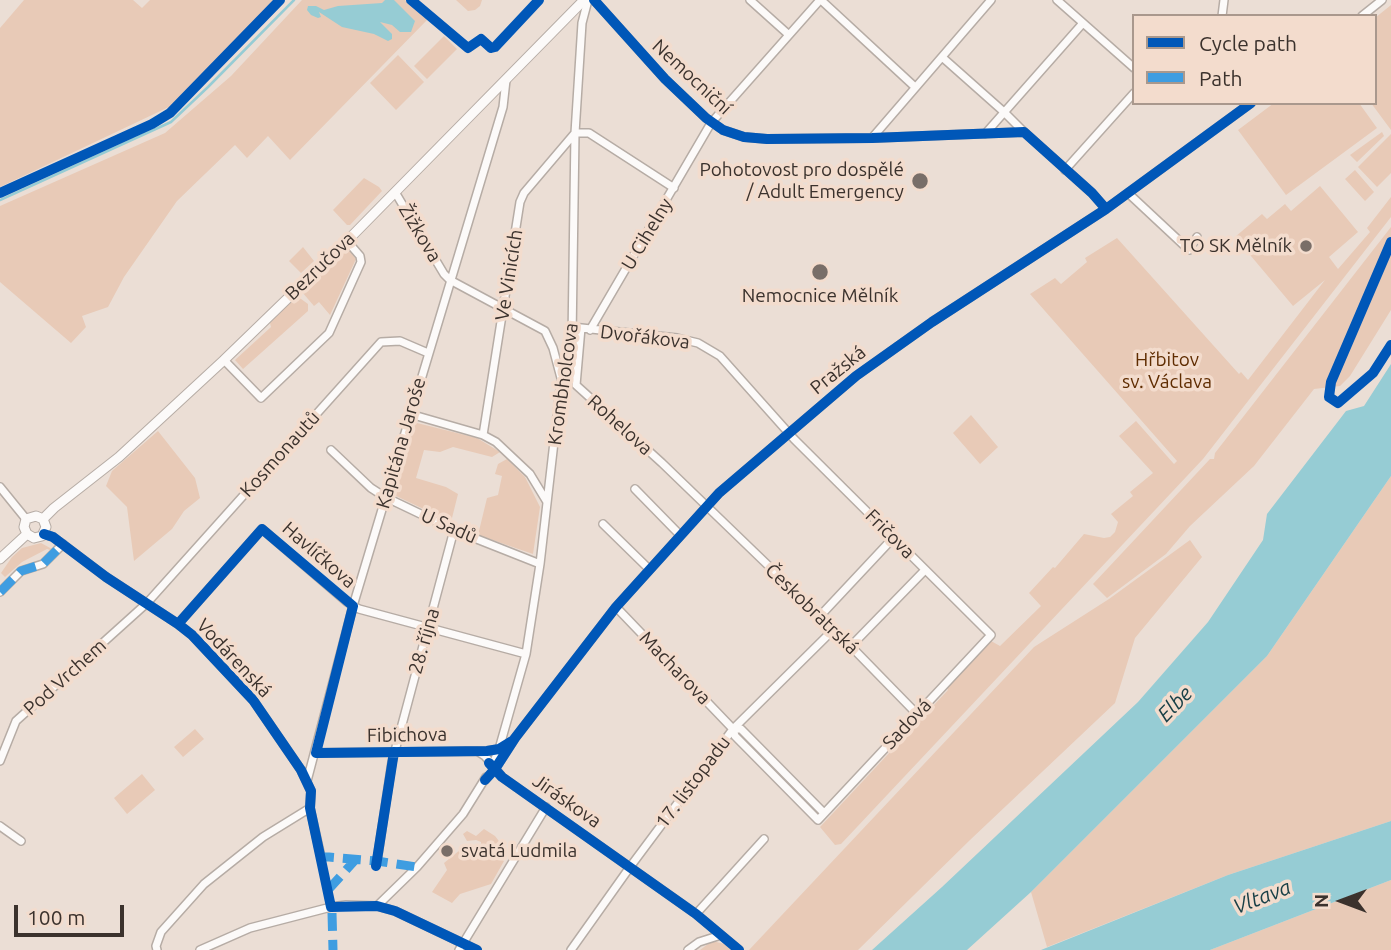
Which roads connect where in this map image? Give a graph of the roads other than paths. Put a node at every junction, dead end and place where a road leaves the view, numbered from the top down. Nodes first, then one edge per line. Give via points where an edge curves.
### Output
1 (586, 0) edge
2 (594, 0) edge
3 (750, 0) edge
4 (821, 0) edge
5 (991, 0) edge
6 (1057, 0) edge
7 (1382, 0) edge
8 (1364, 14) edge
9 (1083, 23) junction
10 (789, 35) junction
11 (942, 57) junction
12 (1132, 66) edge
13 (506, 80) junction
14 (915, 87) junction
15 (1132, 95) edge
16 (1248, 105) edge
17 (1004, 112) junction
18 (712, 123) junction
19 (1024, 132) junction
20 (575, 133) junction
21 (985, 134) junction
22 (872, 138) junction
23 (1065, 170) junction
24 (674, 188) junction
25 (395, 192) junction
26 (1128, 193) junction
27 (1106, 209) junction
28 (1197, 237) dead end
29 (347, 240) junction
30 (450, 279) junction
31 (505, 308) junction
32 (577, 327) junction
33 (590, 330) junction
34 (428, 353) junction
35 (224, 360) junction
36 (561, 381) junction
37 (410, 414) junction
38 (788, 433) junction
39 (483, 435) junction
40 (331, 450) dead end
41 (0, 487) edge
42 (635, 489) dead end
43 (385, 497) junction
44 (547, 500) junction
45 (706, 506) junction
46 (26, 519) junction
47 (43, 519) junction
48 (603, 524) dead end
49 (454, 530) junction
50 (27, 534) junction
51 (44, 534) junction
52 (680, 535) junction
53 (894, 537) junction
54 (63, 544) junction
55 (0, 559) edge
56 (540, 564) junction
57 (649, 569) junction
58 (925, 570) junction
59 (0, 592) edge
60 (147, 603) junction
61 (353, 606) junction
62 (616, 607) junction
63 (820, 616) junction
64 (178, 624) junction
65 (427, 629) junction
66 (834, 629) junction
67 (991, 635) joint
68 (851, 646) junction
69 (526, 654) junction
70 (916, 713) junction
71 (506, 723) junction
72 (733, 729) junction
73 (521, 730) junction
74 (514, 738) junction
75 (499, 749) junction
76 (477, 751) junction
77 (394, 752) junction
78 (316, 754) junction
79 (0, 761) edge
80 (489, 770) junction
81 (307, 782) junction
82 (545, 807) junction
83 (310, 808) junction
84 (824, 813) junction
85 (0, 826) edge
86 (764, 839) dead end
87 (21, 841) dead end
88 (321, 857) dead end
89 (377, 860) dead end
90 (630, 867) junction
91 (377, 906) junction
92 (696, 914) junction
93 (721, 935) junction
94 (463, 942) junction
95 (158, 950) edge
96 (200, 950) edge
97 (459, 950) edge
98 (477, 950) edge
99 (571, 950) edge
100 (688, 950) edge
101 (739, 950) edge

1 - 13 street, Bezručova
1 - 20 street, Krombholcova
2 - 18 street, Nemocniční
3 - 10 street
4 - 10 street, U Cihelny
4 - 14 street
5 - 11 street
6 - 9 street
7 - 8 street
9 - 12 street
9 - 17 street
10 - 18 street, U Cihelny
11 - 14 street
11 - 17 street
13 - 25 street, Bezručova
13 - 30 street, Kapitána Jaroše via 503,107
14 - 22 street
15 - 23 street
16 - 26 street, Pražská
17 - 19 street
17 - 21 street
18 - 22 street, Nemocniční via 734,134 767,139
18 - 24 street, U Cihelny
19 - 21 street, Nemocniční
19 - 23 street
20 - 24 street via 589,133
20 - 31 street, Ve Vinicích via 520,202
20 - 32 street, Krombholcova
21 - 22 street, Nemocniční
23 - 27 street
24 - 33 street, U Cihelny
25 - 29 street, Bezručova
25 - 30 street, Žižkova
26 - 27 street, Pražská
26 - 28 street via 1189,250
27 - 38 street, Pražská via 932,322 856,376
29 - 35 street, Bezručova
29 - 35 street via 361,262 329,333 261,398
30 - 31 street, Žižkova
30 - 34 street, Kapitána Jaroše
31 - 36 street, Žižkova via 545,331
31 - 39 street, Ve Vinicích
32 - 33 street
32 - 36 street, Krombholcova
32 - 45 street, Rohelova via 576,385
33 - 38 street, Dvořákova via 698,343 720,356
34 - 37 street, Kapitána Jaroše
34 - 60 street, Kosmonautů via 400,341 381,342
35 - 47 street, Bezručova via 119,457
36 - 44 street, Krombholcova
37 - 39 street
37 - 43 street, Kapitána Jaroše
38 - 45 street, Pražská
38 - 53 street, Fričova
39 - 44 street via 530,474
40 - 43 street, U Sadů
41 - 46 street
42 - 52 street
43 - 49 street, U Sadů
43 - 61 street, Kapitána Jaroše
44 - 56 street, Krombholcova
45 - 52 street, Pražská
45 - 63 street, Českobratrská
46 - 47 street
46 - 50 street
47 - 51 street
48 - 57 street
49 - 56 street, U Sadů
49 - 65 street, 28. října
50 - 51 street via 34,538
50 - 55 street
51 - 54 street, Vodárenská
52 - 57 street, Pražská
53 - 58 street, Fričova
53 - 63 street
54 - 59 street via 43,564 21,571
54 - 60 street, Vodárenská
56 - 69 street, Krombholcova
57 - 62 street, Pražská
58 - 67 street, Fričova
58 - 68 street
60 - 64 street, Vodárenská
60 - 79 street, Pod Vrchem via 16,721
61 - 64 street, Havlíčkova via 262,529
61 - 65 street, Havlíčkova
61 - 78 street, Kapitána Jaroše
62 - 72 street, Macharova
62 - 73 street, Pražská
63 - 66 street, Českobratrská
64 - 81 street, Vodárenská via 253,700
65 - 69 street, Havlíčkova
65 - 77 street, 28. října
66 - 68 street, Českobratrská
66 - 72 street, 17. listopadu
67 - 70 street, Sadová
68 - 70 street, Českobratrská
69 - 71 street, Krombholcova
70 - 84 street, Sadová
71 - 73 street via 510,730
71 - 75 street, Krombholcova
72 - 84 street, Macharova via 741,729
72 - 84 street, Sadová via 818,820
72 - 90 street, 17. listopadu
73 - 74 street, Pražská
74 - 75 street, Pražská
74 - 80 street, Pražská
75 - 76 street, Fibichova
75 - 80 street, Pražská
76 - 77 street, Fibichova
76 - 80 street
77 - 78 street, Fibichova
77 - 89 street, 28. října
78 - 81 street, Kapitána Jaroše
80 - 82 street, Jiráskova
80 - 91 street, Pražská via 463,814
81 - 83 street, Kapitána Jaroše
82 - 90 street, Jiráskova
82 - 94 street
83 - 88 street, Kapitána Jaroše
83 - 95 street via 263,837 204,884 161,932
85 - 87 street
86 - 92 street
90 - 92 street, Jiráskova
90 - 99 street, 17. listopadu
91 - 94 street
91 - 96 street via 331,907 250,928
92 - 93 street, Jiráskova
93 - 100 street
93 - 101 street, Jiráskova
94 - 97 street
94 - 98 street

